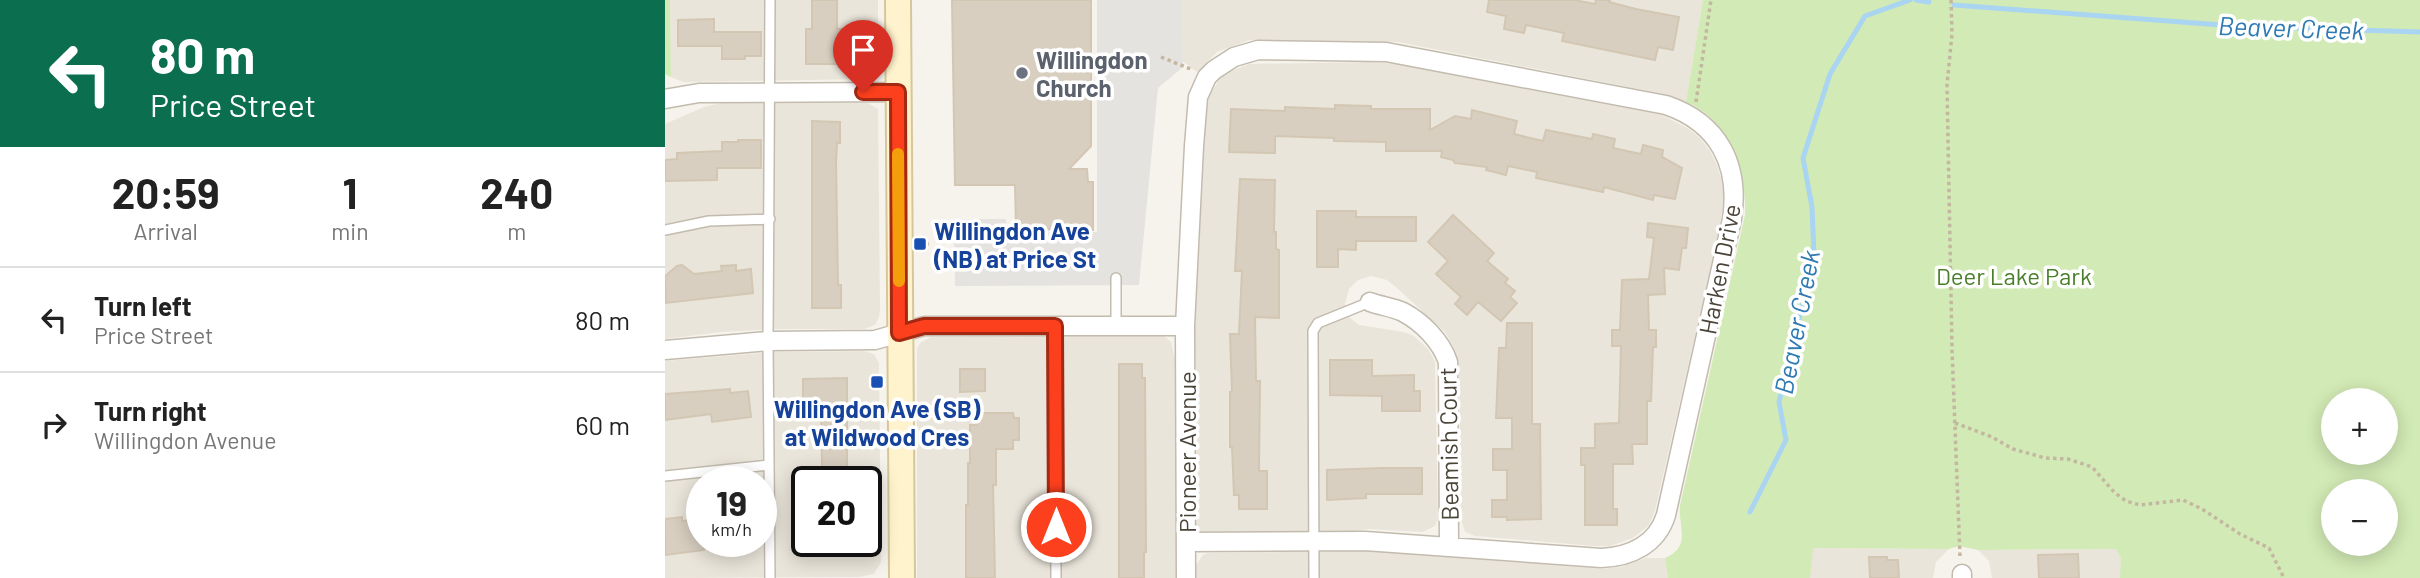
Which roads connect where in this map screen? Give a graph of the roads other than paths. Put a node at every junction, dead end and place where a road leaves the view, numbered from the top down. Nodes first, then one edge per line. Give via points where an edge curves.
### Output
1 (770, 0) edge
2 (898, 0) edge
3 (768, 92) junction
4 (898, 92) junction
5 (665, 99) edge
6 (770, 219) junction
7 (665, 230) edge
8 (1116, 278) dead end
9 (1370, 302) joint
10 (1116, 325) junction
11 (1055, 326) junction
12 (1185, 326) junction
13 (899, 333) junction
14 (768, 341) junction
15 (665, 350) edge
16 (769, 465) junction
17 (665, 476) edge
18 (1186, 542) junction
19 (1314, 542) junction
20 (1449, 546) junction
21 (770, 578) edge
22 (902, 578) edge
23 (1056, 578) edge
24 (1186, 578) edge
25 (1314, 578) edge

1 - 3 lane
2 - 4 main road
3 - 4 street
3 - 5 street via 699,93
3 - 6 lane
4 - 13 main road
6 - 7 lane via 709,221
6 - 14 lane
8 - 10 lane
9 - 19 lane via 1318,323 1313,331
9 - 20 street, Beamish Court via 1403,312 1440,344 1448,362
10 - 11 street
10 - 12 street
11 - 13 street via 924,326
11 - 23 lane
12 - 18 street, Pioneer Avenue
12 - 20 street, Harken Drive via 1198,97 1207,78 1223,63 1246,53 1385,52 1666,105 1691,115 1723,151 1734,183 1734,206 1659,533 1646,545 1613,558
13 - 14 street via 874,340
13 - 22 main road
14 - 15 street
14 - 16 lane
16 - 17 lane
16 - 21 lane
18 - 19 street, Harken Drive
18 - 24 street, Pioneer Avenue
19 - 20 street, Harken Drive
19 - 25 lane

